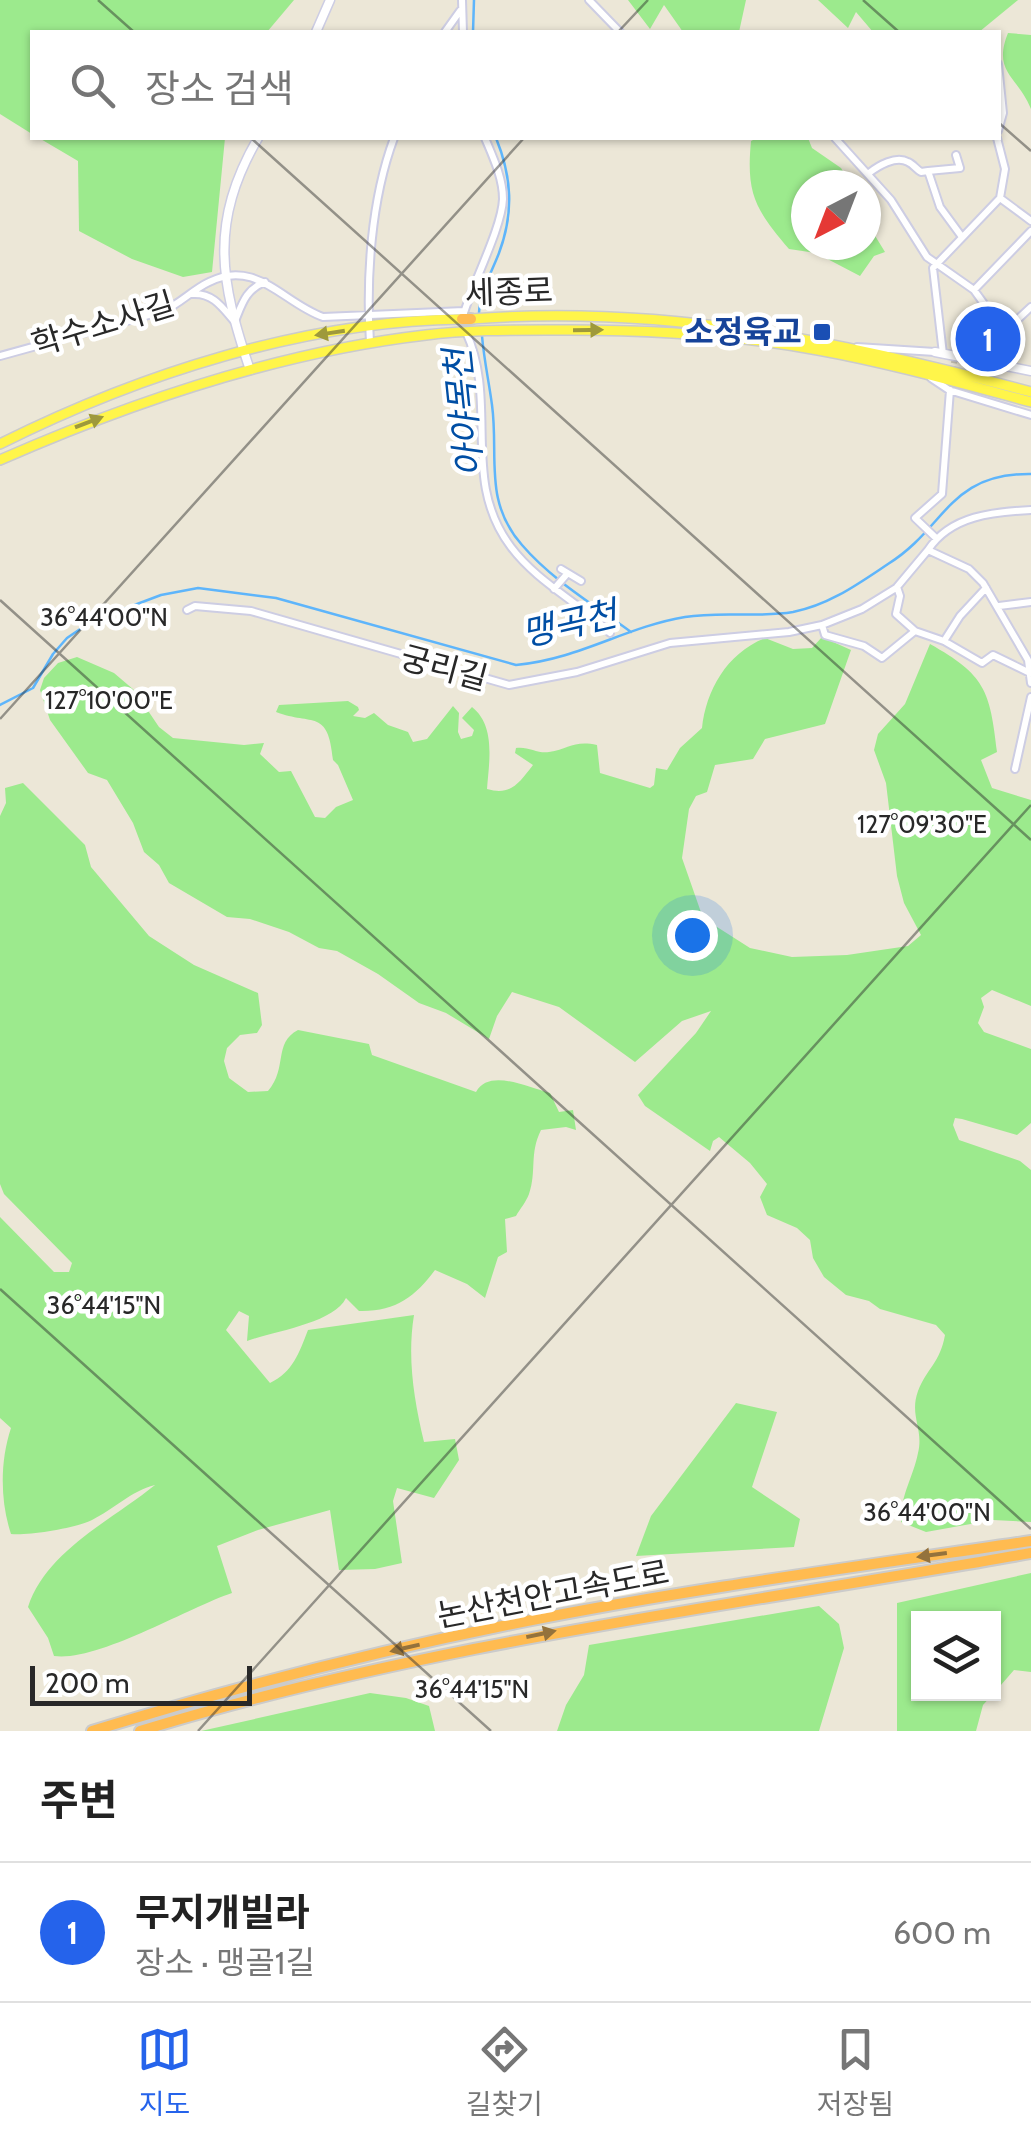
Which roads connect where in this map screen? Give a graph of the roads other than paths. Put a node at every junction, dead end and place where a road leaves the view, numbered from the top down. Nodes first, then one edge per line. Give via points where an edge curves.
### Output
1 (330, 0) edge
2 (462, 0) edge
3 (589, 0) edge
4 (460, 11) junction
5 (317, 30) edge
6 (446, 30) edge
7 (464, 30) edge
8 (618, 30) edge
9 (1001, 88) edge
10 (1001, 124) edge
11 (257, 140) edge
12 (393, 140) edge
13 (486, 140) edge
14 (836, 140) edge
15 (999, 140) edge
16 (956, 155) dead end
17 (865, 170) edge
18 (874, 170) edge
19 (928, 171) junction
20 (881, 188) edge
21 (1000, 198) junction
22 (1031, 221) edge
23 (1031, 231) edge
24 (962, 237) junction
25 (936, 264) junction
26 (224, 276) junction
27 (265, 282) junction
28 (974, 290) junction
29 (192, 294) junction
30 (1031, 307) edge
31 (369, 321) junction
32 (235, 322) junction
33 (467, 322) junction
34 (1003, 333) junction
35 (370, 343) junction
36 (843, 347) junction
37 (244, 352) junction
38 (939, 353) junction
39 (0, 356) edge
40 (1005, 365) junction
41 (250, 370) junction
42 (1031, 370) edge
43 (922, 372) junction
44 (950, 390) junction
45 (1031, 392) edge
46 (1031, 402) edge
47 (1031, 415) edge
48 (0, 444) edge
49 (0, 460) edge
50 (1031, 510) edge
51 (936, 540) junction
52 (928, 550) junction
53 (581, 581) dead end
54 (897, 587) junction
55 (986, 588) junction
56 (554, 589) junction
57 (1031, 602) edge
58 (998, 606) junction
59 (187, 610) dead end
60 (822, 625) junction
61 (914, 631) junction
62 (610, 633) dead end
63 (944, 640) junction
64 (1030, 673) edge
65 (1031, 683) edge
66 (1031, 697) edge
67 (1015, 769) dead end
68 (1030, 1545) edge
69 (92, 1731) edge
70 (140, 1731) edge

1 - 5 main road
2 - 4 street
3 - 8 street
4 - 6 street
4 - 7 street
9 - 10 street
11 - 26 main road via 229,202
12 - 31 street via 381,182
13 - 33 street via 503,199
14 - 17 street
15 - 21 street via 1005,170
16 - 19 street via 960,168
18 - 19 street via 898,160
19 - 24 street via 940,207
20 - 25 street
21 - 22 street
21 - 24 street
23 - 28 street
24 - 25 street
25 - 28 street
25 - 38 street
26 - 27 street via 246,274
26 - 29 street, 학수소사길
26 - 32 main road
27 - 31 street via 323,317
27 - 32 street via 243,300
28 - 34 street
29 - 32 street via 212,297
29 - 39 street, 학수소사길 via 162,312
30 - 34 street
31 - 33 main road, 세종로
31 - 35 street
31 -> 37 main road, 세종로
32 - 37 main road
33 - 35 main road, 세종로
33 - 36 main road, 세종로 via 597,316 750,328
33 -> 43 main road, 세종로 via 491,330 686,332
33 - 56 street, 세종로 via 482,394 486,498 512,548
34 - 40 street
35 - 41 main road, 세종로
36 - 38 street
36 - 45 main road, 세종로
37 - 41 main road
37 - 48 main road, 세종로 via 109,396
38 - 40 main road
40 - 42 main road
49 -> 41 main road, 세종로 via 90,420
43 - 44 street
43 - 46 main road, 세종로
44 - 47 street
44 - 51 street via 942,494 915,518
50 - 51 street, 궁리길 via 987,512
51 - 52 street, 궁리길
52 - 54 street, 궁리길
52 - 55 street via 969,569
53 - 56 street via 564,572
54 - 60 street, 궁리길
54 - 61 street via 896,614
55 - 58 street
55 - 63 street
56 - 62 street, 세종로
57 - 58 street
58 - 64 street
59 - 60 street, 궁리길 via 251,611 509,685 670,643
60 - 61 street via 825,635 882,658
61 - 63 street
63 - 64 street via 982,664 993,656
64 - 65 street
66 - 67 street
68 -> 69 highway, 논산천안고속도로 via 775,1578 530,1620 286,1675
70 -> 68 highway, 논산천안고속도로 via 350,1675 558,1631

